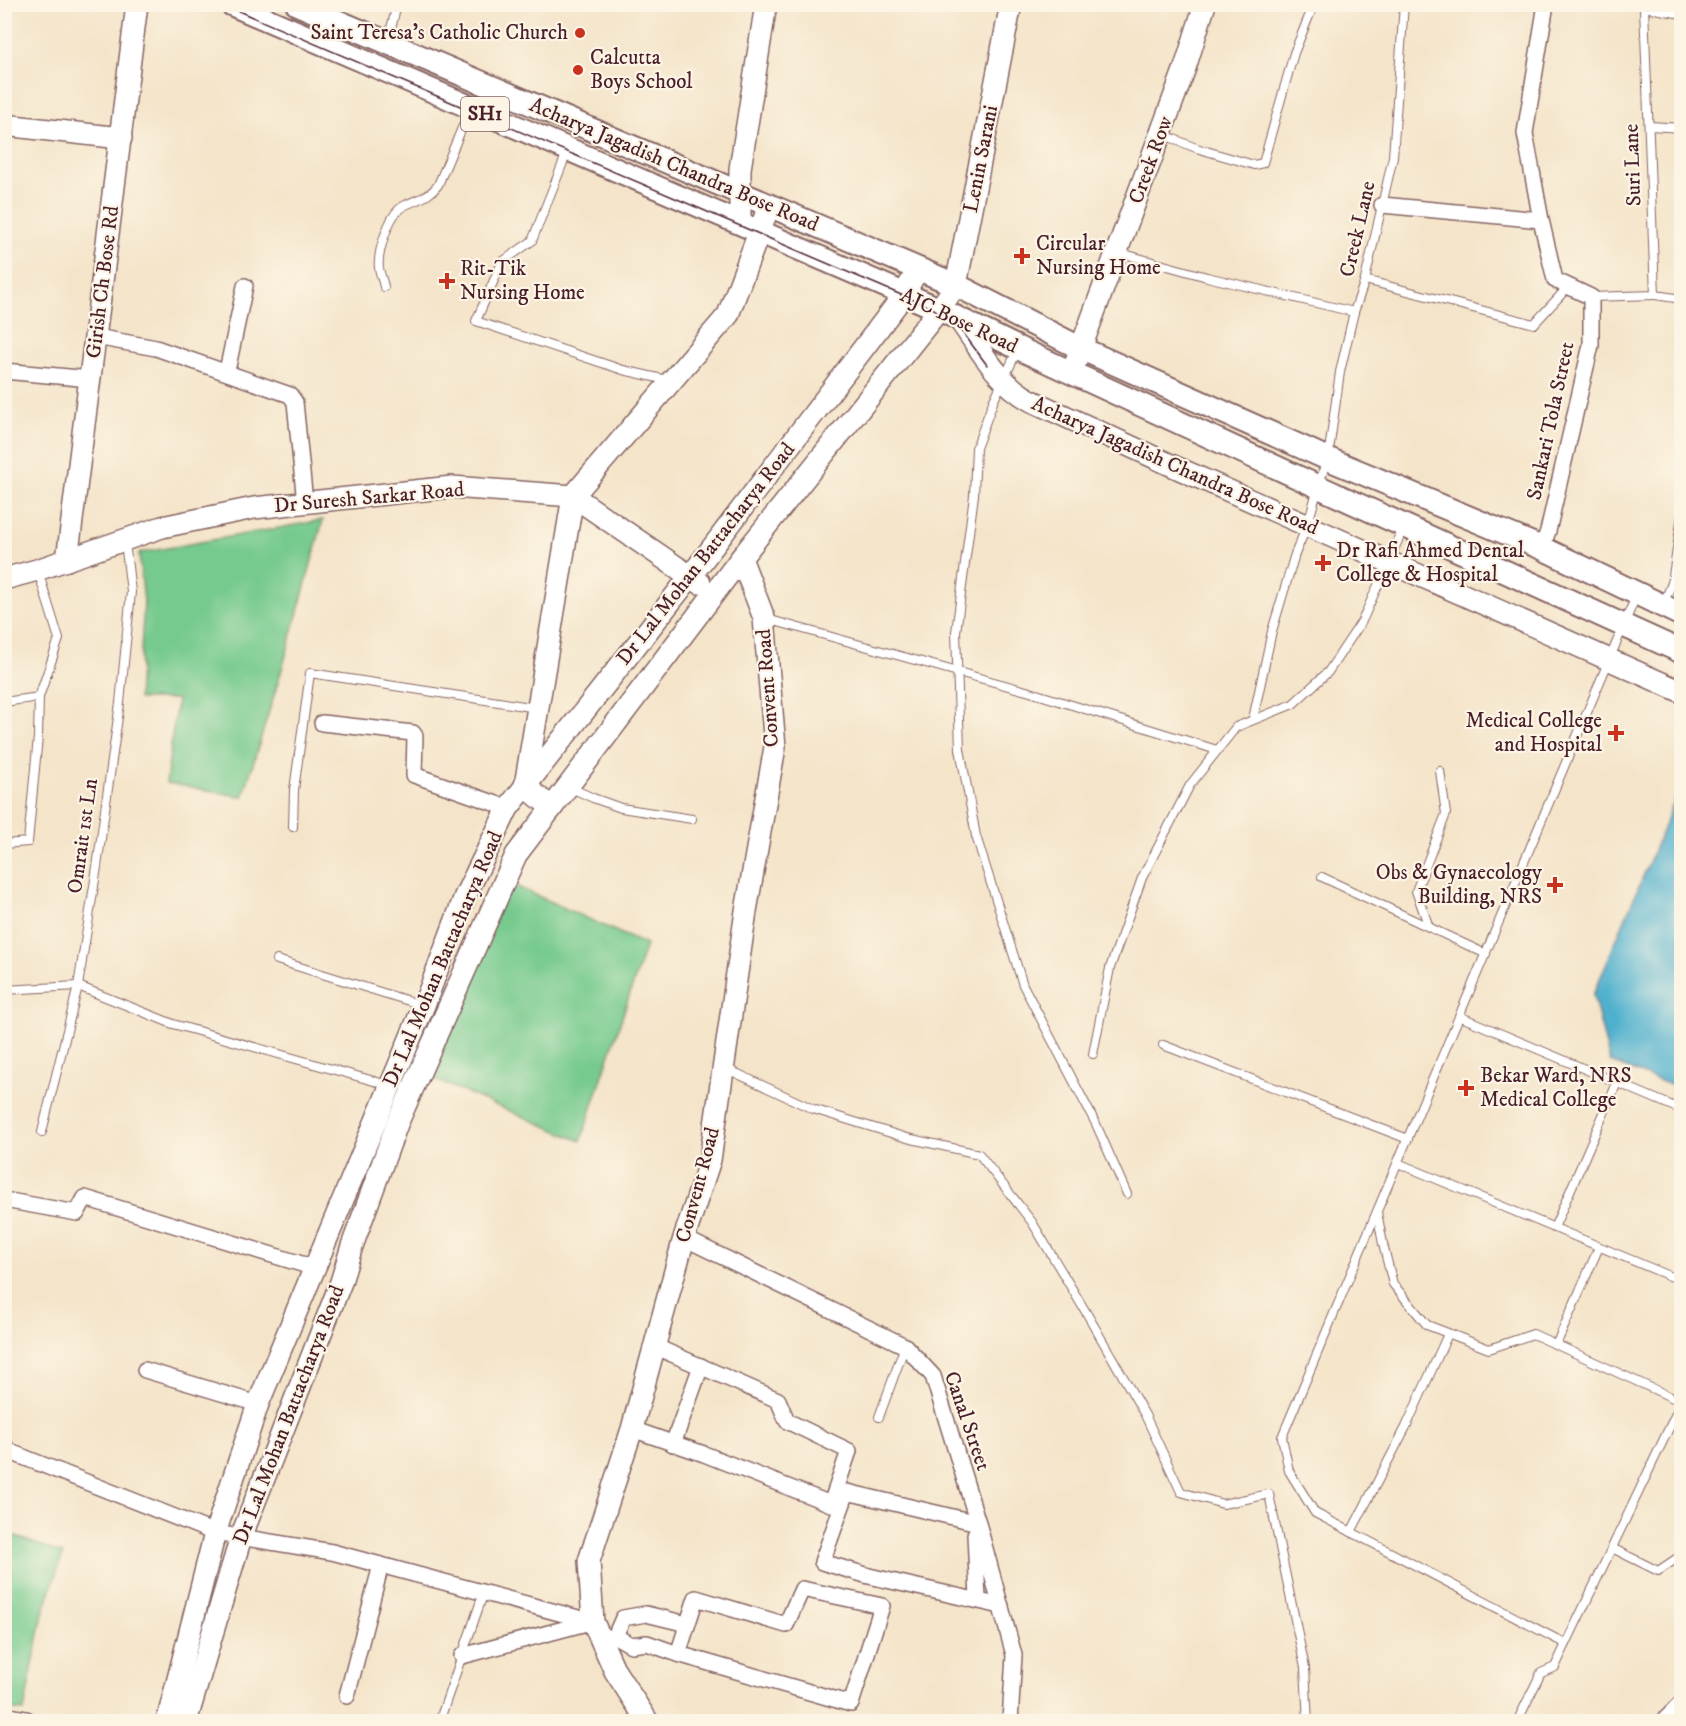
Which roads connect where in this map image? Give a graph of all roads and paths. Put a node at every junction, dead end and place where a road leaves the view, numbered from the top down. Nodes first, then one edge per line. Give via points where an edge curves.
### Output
1 (137, 4) edge
2 (231, 4) edge
3 (397, 4) edge
4 (766, 4) edge
5 (1011, 4) edge
6 (1205, 4) edge
7 (1314, 4) edge
8 (1404, 4) edge
9 (1546, 4) edge
10 (299, 5) edge
11 (1682, 14) edge
12 (292, 31) junction
13 (388, 43) junction
14 (471, 108) junction
15 (4, 125) edge
16 (1650, 126) junction
17 (1682, 128) edge
18 (1161, 134) junction
19 (121, 138) junction
20 (568, 150) junction
21 (740, 194) junction
22 (1382, 205) junction
23 (769, 206) junction
24 (1541, 220) junction
25 (750, 228) junction
26 (1117, 252) junction
27 (918, 269) junction
28 (1365, 280) junction
29 (956, 285) junction
30 (245, 286) dead end
31 (1569, 286) junction
32 (384, 287) dead end
33 (904, 294) junction
34 (1655, 295) junction
35 (1591, 297) junction
36 (1682, 299) edge
37 (939, 309) junction
38 (1354, 312) junction
39 (960, 321) junction
40 (96, 337) junction
41 (1018, 348) junction
42 (1082, 349) junction
43 (4, 371) edge
44 (227, 371) junction
45 (1072, 372) junction
46 (90, 379) junction
47 (672, 381) junction
48 (1004, 382) junction
49 (1326, 458) junction
50 (1319, 487) junction
51 (573, 496) junction
52 (304, 503) junction
53 (1682, 515) edge
54 (1405, 525) junction
55 (1307, 526) junction
56 (124, 540) junction
57 (1542, 549) junction
58 (741, 558) junction
59 (67, 560) junction
60 (1389, 561) junction
61 (37, 570) junction
62 (690, 577) junction
63 (4, 579) edge
64 (714, 593) junction
65 (1637, 594) junction
66 (1672, 610) edge
67 (764, 618) junction
68 (1623, 625) junction
69 (1682, 652) edge
70 (1609, 659) junction
71 (958, 671) junction
72 (1682, 692) edge
73 (39, 698) junction
74 (4, 702) edge
75 (539, 708) junction
76 (1253, 720) junction
77 (322, 723) dead end
78 (1217, 750) junction
79 (1440, 771) dead end
80 (525, 786) junction
81 (568, 786) junction
82 (508, 808) junction
83 (552, 808) junction
84 (692, 819) dead end
85 (293, 827) dead end
86 (4, 844) edge
87 (1322, 877) dead end
88 (1429, 927) junction
89 (1485, 954) junction
90 (277, 960) dead end
91 (78, 986) junction
92 (4, 990) edge
93 (424, 1005) junction
94 (1459, 1016) junction
95 (1163, 1045) dead end
96 (1093, 1054) dead end
97 (723, 1067) junction
98 (1617, 1083) junction
99 (390, 1085) junction
100 (1682, 1110) edge
101 (42, 1132) dead end
102 (1408, 1139) junction
103 (1398, 1163) junction
104 (1127, 1194) dead end
105 (4, 1200) edge
106 (1377, 1212) junction
107 (1554, 1228) junction
108 (684, 1238) junction
109 (1599, 1246) junction
110 (315, 1268) junction
111 (1682, 1281) edge
112 (1448, 1334) junction
113 (1556, 1345) junction
114 (905, 1346) junction
115 (656, 1347) junction
116 (701, 1366) junction
117 (145, 1370) dead end
118 (1681, 1401) edge
119 (258, 1404) junction
120 (879, 1417) dead end
121 (632, 1430) junction
122 (673, 1444) junction
123 (4, 1447) edge
124 (976, 1523) junction
125 (1351, 1532) junction
126 (215, 1533) junction
127 (240, 1537) junction
128 (1612, 1548) junction
129 (1682, 1555) edge
130 (381, 1565) junction
131 (484, 1592) junction
132 (978, 1600) junction
133 (1001, 1606) junction
134 (687, 1624) junction
135 (603, 1632) junction
136 (1566, 1644) junction
137 (678, 1654) junction
138 (462, 1656) junction
139 (347, 1696) dead end
140 (1682, 1707) edge
141 (4, 1718) edge
142 (26, 1722) edge
143 (168, 1722) edge
144 (186, 1722) edge
145 (439, 1722) edge
146 (648, 1722) edge
147 (1010, 1722) edge
148 (1308, 1722) edge
149 (1517, 1722) edge
150 (1667, 1722) edge

1 - 19 street, Girish Ch Bose Rd
2 - 12 main road, AJC Bose Road / SH1
3 - 13 lane
4 - 21 street via 740,169
5 - 29 street, Lenin Sarani
6 - 18 street, Creek Row
7 - 18 lane via 1294,53 1263,163 1254,165
8 - 22 lane, Creek Lane via 1393,157
9 - 24 street via 1524,133
10 - 12 street
10 - 13 main road, Acharya Jagadish Chandra Bose Road
11 - 16 lane, Suri Lane via 1644,7
12 - 14 main road, AJC Bose Road / SH1
13 - 21 main road, Acharya Jagadish Chandra Bose Road
14 - 20 main road, AJC Bose Road / SH1
14 - 32 lane via 431,195 394,214 383,241 379,267
15 - 19 street
16 - 17 lane
16 - 34 lane, Suri Lane
18 - 26 street, Creek Row
19 - 40 street, Girish Ch Bose Rd
20 - 25 main road, AJC Bose Road / SH1
20 - 47 lane via 532,241 502,262 476,321 623,370
21 - 23 main road, Acharya Jagadish Chandra Bose Road
21 - 25 street
22 - 24 street
22 - 28 lane, Creek Lane
23 - 25 street
23 - 27 main road, Acharya Jagadish Chandra Bose Road
24 - 31 street via 1555,280
25 - 33 main road, AJC Bose Road / SH1
25 - 47 street via 728,315
26 - 38 lane
26 - 42 street, Creek Row
27 - 29 main road, Acharya Jagadish Chandra Bose Road
27 - 33 street
28 - 31 lane via 1534,324
28 - 38 lane, Creek Lane
29 - 37 street, Lenin Sarani
29 - 42 main road, Acharya Jagadish Chandra Bose Road
30 - 44 street
31 - 35 street
33 - 37 main road, AJC Bose Road / SH1
33 - 62 street, Dr Lal Mohan Battacharya Road
34 - 35 lane
34 - 36 lane
35 - 57 street, Sankari Tola Street via 1591,345
37 - 39 main road, AJC Bose Road / SH1
37 - 58 street, Dr Lal Mohan Battacharya Road
38 - 49 lane, Creek Lane
39 - 41 main road, AJC Bose Road / SH1
39 - 48 street, Acharya Jagadish Chandra Bose Road
40 - 44 street via 156,348
40 - 46 street, Girish Ch Bose Rd
41 - 45 main road, AJC Bose Road / SH1
41 - 48 lane
42 - 45 street, Acharya Jagadish Chandra Bose Road
42 - 49 main road, Acharya Jagadish Chandra Bose Road
43 - 46 street
44 - 52 street via 290,395 295,402
45 - 50 main road, AJC Bose Road / SH1
46 - 59 street, Girish Ch Bose Rd
47 - 51 street
48 - 55 street, Acharya Jagadish Chandra Bose Road via 1030,400
48 - 71 lane via 976,448 974,495 956,632
49 - 50 lane, Creek Lane
49 - 57 main road, Acharya Jagadish Chandra Bose Road
50 - 54 main road, AJC Bose Road / SH1
50 - 55 lane, Creek Lane
51 - 52 street, Dr Suresh Sarkar Road via 452,488
51 - 62 street
51 - 75 street
52 - 56 street, Dr Suresh Sarkar Road via 254,508 162,527
53 - 66 lane
54 - 60 lane
54 - 68 main road, AJC Bose Road / SH1
55 - 60 street, Acharya Jagadish Chandra Bose Road
55 - 76 lane, Creek Lane via 1272,631
56 - 59 street, Dr Suresh Sarkar Road
56 - 91 lane, Omrait 1st Ln via 131,592 120,703
57 - 65 main road, Acharya Jagadish Chandra Bose Road
58 - 64 street, Dr Lal Mohan Battacharya Road
58 - 67 street, Convent Road
59 - 61 street, Dr Suresh Sarkar Road
60 - 70 street, Acharya Jagadish Chandra Bose Road
60 - 76 lane via 1362,621 1328,672 1293,704
61 - 63 street, Dr Suresh Sarkar Road
61 - 73 lane via 59,639
62 - 64 street
62 - 80 street, Dr Lal Mohan Battacharya Road
64 - 81 street, Dr Lal Mohan Battacharya Road
65 - 66 main road, Acharya Jagadish Chandra Bose Road
65 - 68 lane
67 - 71 lane
67 - 97 street, Convent Road via 775,747
68 - 69 main road, AJC Bose Road / SH1
68 - 70 lane
70 - 72 street, Acharya Jagadish Chandra Bose Road
70 - 89 lane
71 - 78 lane
71 - 104 lane via 960,749 976,836 1023,985
73 - 74 lane
73 - 86 lane via 28,842
75 - 80 street
75 - 85 lane via 310,673 294,790
76 - 78 lane via 1236,727
77 - 82 street via 413,733 414,776
78 - 96 lane via 1190,785 1142,878 1110,968
79 - 88 lane via 1446,814 1416,891
80 - 82 street, Dr Lal Mohan Battacharya Road
80 - 83 street
81 - 83 street, Dr Lal Mohan Battacharya Road
81 - 84 lane via 621,808
82 - 93 street, Dr Lal Mohan Battacharya Road via 465,896
83 - 127 street, Dr Lal Mohan Battacharya Road via 516,855 397,1124 341,1282
87 - 88 lane
88 - 89 lane
89 - 94 lane
90 - 93 lane
91 - 92 lane
91 - 99 lane via 173,1024
91 - 101 lane, Omrait 1st Ln
93 - 99 street, Dr Lal Mohan Battacharya Road
94 - 98 lane
94 - 102 lane
95 - 102 lane
97 - 108 street, Convent Road via 710,1160
97 - 148 lane via 813,1109 907,1138 980,1154 1032,1222 1090,1319 1145,1416 1181,1492 1223,1504 1269,1494 1305,1668
98 - 100 lane
98 - 107 lane
99 - 110 street, Dr Lal Mohan Battacharya Road
102 - 103 lane
103 - 106 lane
103 - 107 lane
105 - 110 street via 77,1213 85,1198
106 - 112 lane via 1393,1284 1427,1325
106 - 125 lane via 1282,1437 1289,1471 1316,1513
107 - 109 lane
108 - 114 street, Canal Street
108 - 115 street, Convent Road
109 - 111 lane
109 - 113 lane
110 - 119 street, Dr Lal Mohan Battacharya Road
112 - 113 lane via 1489,1349 1533,1334
112 - 125 lane via 1406,1427
113 - 118 lane
114 - 120 lane
114 - 124 street, Canal Street via 933,1376
115 - 116 street
115 - 121 street, Convent Road
116 - 122 street
116 - 122 street via 778,1400 787,1421 849,1450 831,1504
117 - 119 street
118 - 128 lane
119 - 126 street, Dr Lal Mohan Battacharya Road
121 - 122 street
121 - 135 street, Convent Road via 589,1561
123 - 126 street
124 - 132 street
124 - 132 street via 847,1492 822,1562
124 - 133 street, Canal Street
125 - 136 lane
126 - 127 street
126 - 143 street, Dr Lal Mohan Battacharya Road
127 - 130 street via 332,1552
127 - 144 street, Dr Lal Mohan Battacharya Road
128 - 129 lane via 1658,1571
128 - 136 lane
130 - 131 street
130 - 139 street
131 - 135 street
131 - 138 lane
132 - 133 street
133 - 147 street, Canal Street via 1014,1655
134 - 135 street via 646,1614 624,1618
134 - 137 street
134 - 137 street via 696,1599 786,1625 802,1589 882,1606 851,1704
135 - 137 street via 630,1645 647,1642
135 - 138 street
135 - 146 street, Convent Road via 615,1671
136 - 149 lane via 1555,1667 1540,1673
138 - 145 lane
140 - 150 street
141 - 142 street

